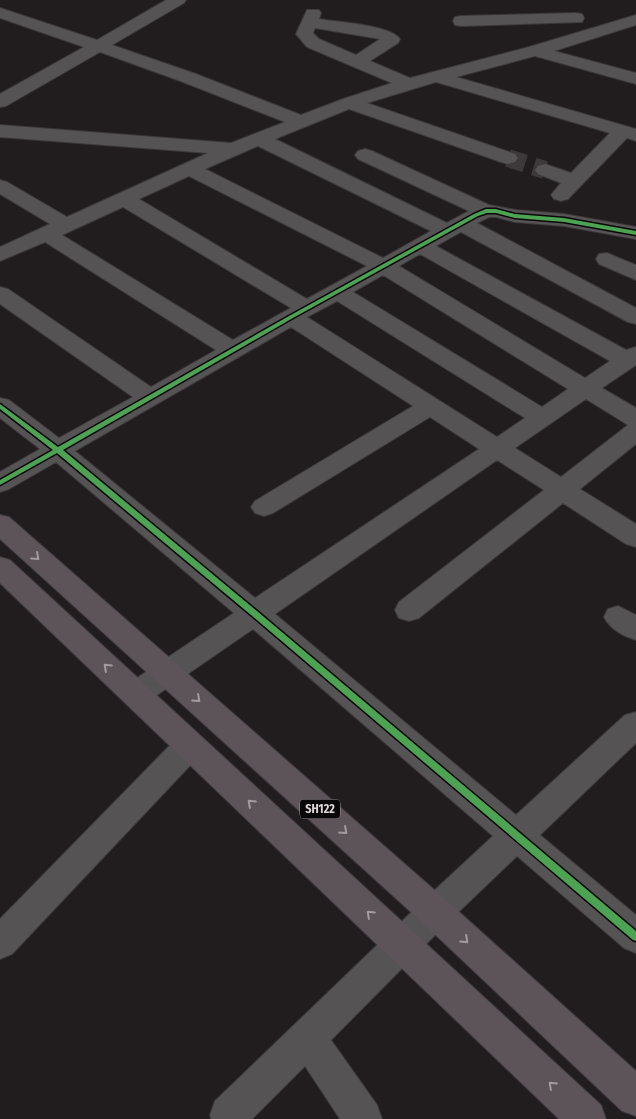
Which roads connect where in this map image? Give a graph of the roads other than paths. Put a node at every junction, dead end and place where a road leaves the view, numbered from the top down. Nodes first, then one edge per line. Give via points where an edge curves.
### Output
1 (148, 2) dead end
2 (172, 4) edge
3 (525, 5) dead end
4 (316, 9) edge
5 (0, 13) edge
6 (576, 18) junction
7 (461, 21) dead end
8 (626, 25) edge
9 (99, 45) junction
10 (535, 51) junction
11 (357, 62) junction
12 (436, 76) junction
13 (636, 79) edge
14 (0, 84) edge
15 (408, 84) junction
16 (19, 91) junction
17 (0, 102) edge
18 (349, 103) junction
19 (301, 122) junction
20 (0, 130) edge
21 (629, 133) edge
22 (260, 139) junction
23 (233, 149) junction
24 (365, 155) dead end
25 (508, 158) tunnel mouth
26 (190, 169) junction
27 (545, 170) tunnel mouth
28 (574, 181) junction
29 (0, 186) edge
30 (561, 195) dead end
31 (124, 199) junction
32 (486, 211) junction
33 (66, 225) junction
34 (454, 227) junction
35 (636, 232) edge
36 (46, 234) junction
37 (421, 246) junction
38 (0, 255) edge
39 (607, 259) dead end
40 (383, 266) junction
41 (636, 273) edge
42 (337, 291) junction
43 (0, 294) edge
44 (299, 312) junction
45 (636, 318) edge
46 (232, 350) junction
47 (631, 357) edge
48 (584, 388) junction
49 (150, 397) junction
50 (0, 406) edge
51 (431, 406) junction
52 (541, 417) junction
53 (636, 419) edge
54 (636, 430) edge
55 (497, 447) junction
56 (58, 450) junction
57 (0, 483) edge
58 (562, 489) junction
59 (264, 507) dead end
60 (630, 523) edge
61 (0, 524) edge
62 (0, 567) edge
63 (409, 610) dead end
64 (254, 613) junction
65 (167, 672) junction
66 (136, 694) junction
67 (636, 724) edge
68 (189, 746) junction
69 (517, 835) junction
70 (435, 912) junction
71 (636, 937) edge
72 (0, 943) edge
73 (402, 944) junction
74 (308, 1038) junction
75 (636, 1097) edge
76 (229, 1115) dead end
77 (363, 1119) edge
78 (587, 1119) edge

1 - 2 street
2 - 9 street
3 - 6 street
4 - 11 street via 304,34 306,38
4 - 11 street via 392,39
5 - 9 street
6 - 7 street
6 - 8 street
8 - 10 street
9 - 16 street
9 - 19 street
10 - 12 street
10 - 13 street
11 - 15 street
12 - 15 street
12 - 21 street
14 - 16 street
15 - 18 street
16 - 17 street
18 - 19 street
18 - 25 street
19 - 22 street
20 - 23 street
21 - 28 street
22 - 23 street
22 - 34 street
23 - 26 street
24 - 32 street
26 - 31 street
26 - 40 street
27 - 28 street
28 - 30 street
29 - 33 street
31 - 33 street
31 - 44 street
32 - 34 street
32 - 35 street
33 - 36 street
34 - 37 street
34 - 45 street
36 - 38 street
36 - 46 street
37 - 40 street
37 - 47 street
39 - 41 street
40 - 42 street
40 - 48 street
42 - 44 street
42 - 52 street
43 - 49 street
44 - 46 street
44 - 51 street
46 - 49 street
47 - 48 street
48 - 52 street
48 - 53 street
49 - 56 street
50 - 56 street
51 - 55 street
51 - 59 street
52 - 55 street
54 - 58 street
55 - 58 street
55 - 64 street
56 - 57 street
56 - 64 street
58 - 60 street
58 - 63 street
61 -> 65 main road, SH122
66 -> 62 main road
64 - 65 street
64 - 69 street
65 - 66 street
65 -> 70 main road, SH122
66 - 68 main road
67 - 69 street
68 - 72 street
73 -> 68 main road
69 - 70 street
69 - 71 street
70 - 73 street
70 -> 75 main road, SH122
73 - 74 street
78 -> 73 main road
74 - 76 street
74 - 77 street

